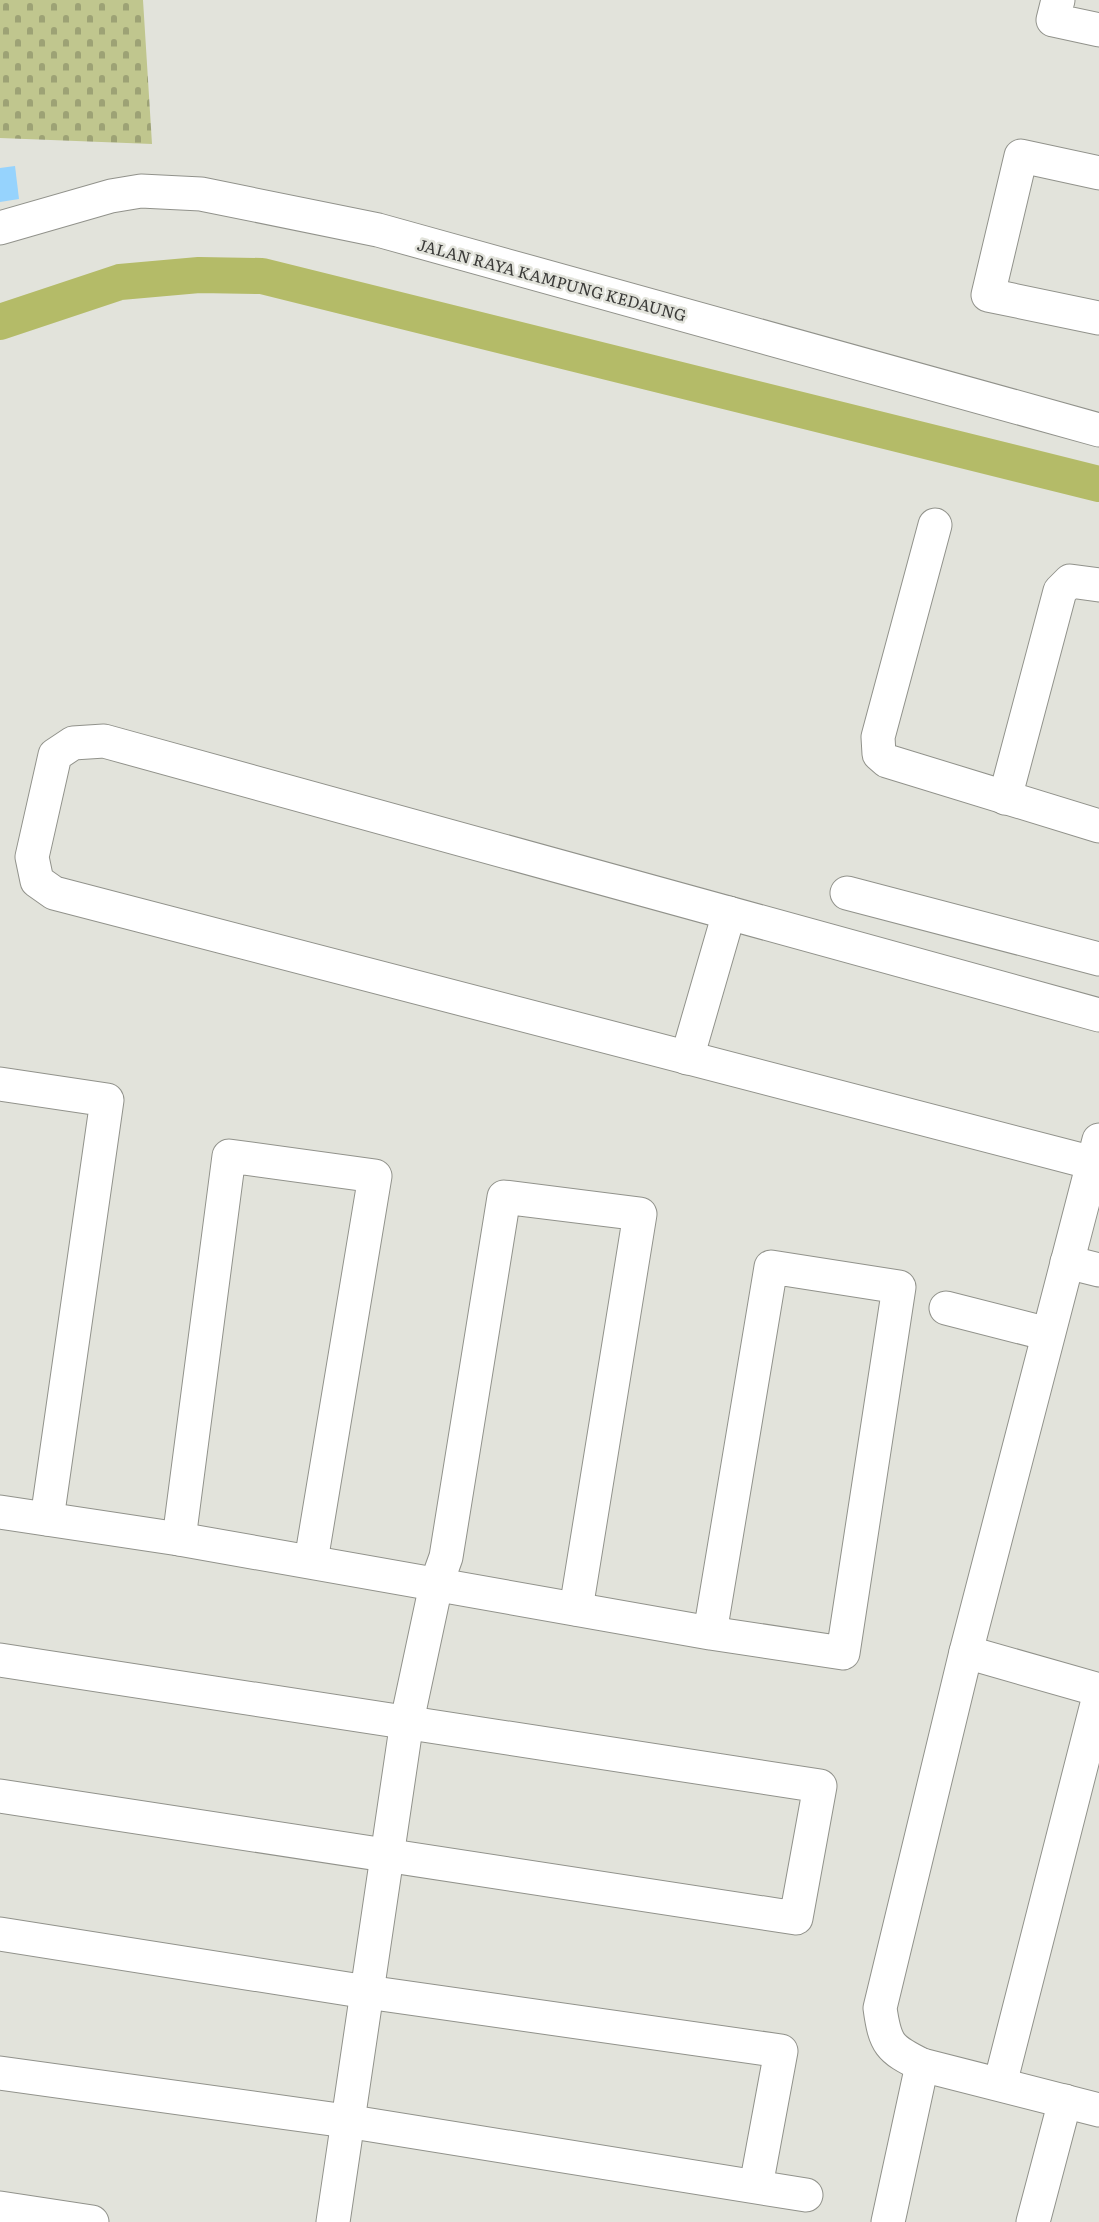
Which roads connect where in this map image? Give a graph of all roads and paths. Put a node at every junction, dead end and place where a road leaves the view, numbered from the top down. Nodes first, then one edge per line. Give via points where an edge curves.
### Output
1 (1058, 0) edge
2 (1099, 30) edge
3 (1099, 173) edge
4 (0, 228) edge
5 (1099, 318) edge
6 (1099, 430) edge
7 (935, 525) dead end
8 (1099, 585) edge
9 (1005, 798) junction
10 (1099, 826) edge
11 (847, 893) dead end
12 (729, 913) junction
13 (1099, 959) edge
14 (1099, 1015) edge
15 (687, 1058) junction
16 (0, 1084) edge
17 (1096, 1152) edge
18 (1067, 1262) junction
19 (1099, 1270) edge
20 (946, 1308) dead end
21 (1048, 1334) junction
22 (0, 1512) edge
23 (47, 1519) junction
24 (179, 1539) junction
25 (311, 1562) junction
26 (436, 1585) junction
27 (576, 1609) junction
28 (710, 1633) junction
29 (966, 1652) junction
30 (0, 1660) edge
31 (1099, 1690) edge
32 (1099, 1696) edge
33 (407, 1721) junction
34 (0, 1796) edge
35 (388, 1857) junction
36 (0, 1934) edge
37 (367, 1992) junction
38 (922, 2065) junction
39 (0, 2073) edge
40 (1000, 2084) junction
41 (1065, 2100) junction
42 (1099, 2110) edge
43 (346, 2121) junction
44 (756, 2186) junction
45 (806, 2195) dead end
46 (0, 2208) edge
47 (92, 2222) edge
48 (333, 2222) edge
49 (888, 2222) edge
50 (1033, 2222) edge

1 - 2 street via 1053,20
3 - 5 street via 1021,156 988,295
4 - 6 street, JALAN RAYA KAMPUNG KEDAUNG via 111,196 141,191 201,194 378,230
7 - 9 street via 878,737 879,754 886,761
8 - 9 street via 1070,581 1060,591
9 - 10 street
11 - 13 street
12 - 14 street
12 - 15 street
12 - 15 street via 104,741 73,743 55,755 32,857 37,881 54,893
15 - 17 street
16 - 23 street via 107,1100
17 - 18 street
18 - 19 street
18 - 21 street
20 - 21 street
21 - 29 street
22 - 23 street
23 - 24 street
24 - 25 street
24 - 25 street via 229,1156 375,1176
25 - 26 street
26 - 27 street
26 - 27 street via 446,1557 504,1197 640,1214
26 - 33 street
27 - 28 street
28 - 28 street via 771,1267 898,1287 843,1653
29 - 31 street
29 - 38 street via 880,2008 884,2036 895,2052
30 - 33 street
32 - 40 street
33 - 35 street
33 - 35 street via 820,1786 796,1918
34 - 35 street
35 - 37 street
36 - 37 street
37 - 43 street
37 - 44 street via 781,2051
38 - 40 street
38 - 49 street
39 - 43 street
40 - 41 street
41 - 42 street
41 - 50 street
43 - 44 street
43 - 48 street
44 - 45 street
46 - 47 street

